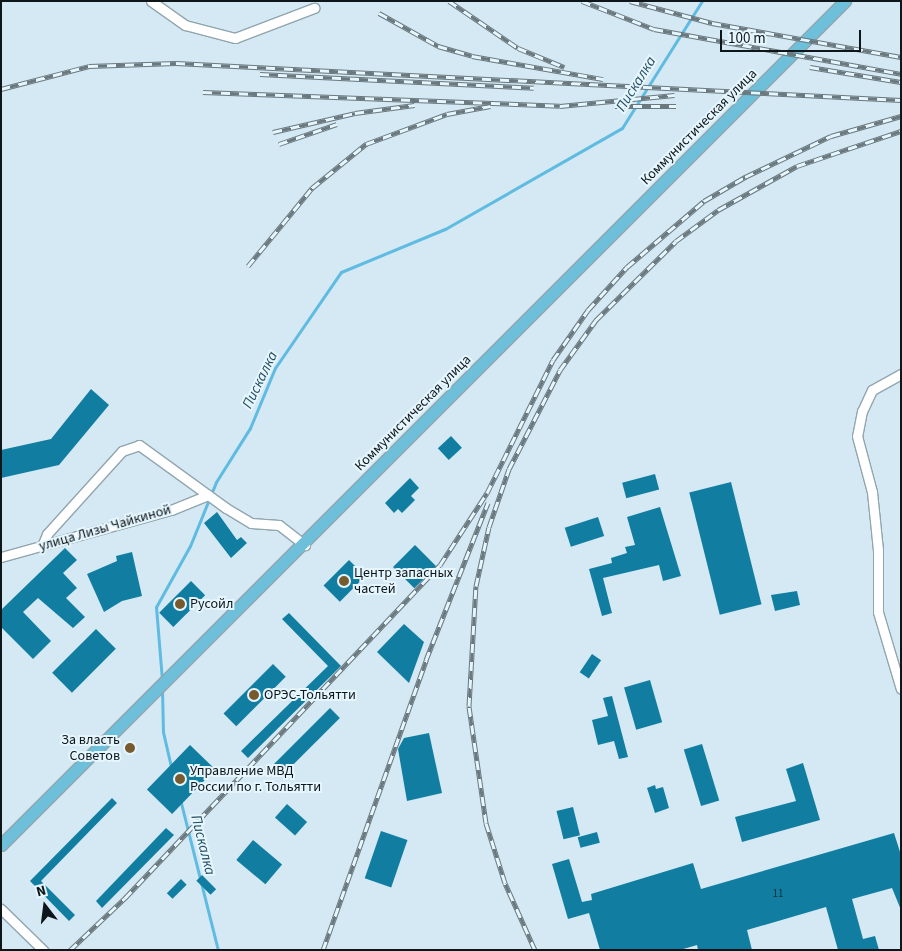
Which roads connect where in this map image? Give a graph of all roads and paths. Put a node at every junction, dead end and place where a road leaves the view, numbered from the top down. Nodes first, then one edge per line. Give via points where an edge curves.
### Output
1 (151, 1) edge
2 (845, 1) edge
3 (314, 8) dead end
4 (901, 374) edge
5 (208, 495) junction
6 (305, 545) junction
7 (42, 546) junction
8 (1, 557) edge
9 (901, 690) edge
10 (1, 845) edge
11 (1, 909) edge
12 (43, 950) edge

1 - 3 street via 185,25 236,38
2 - 6 main road, Коммунистическая улица
4 - 9 street via 872,390 862,411 857,436 872,492 878,550 878,612
5 - 6 street via 251,523 279,525
5 - 7 street, улица Лизы Чайкиной via 171,510
5 - 7 street via 139,445 122,451 47,534
6 - 10 main road, Коммунистическая улица
7 - 8 street, улица Лизы Чайкиной
11 - 12 street

